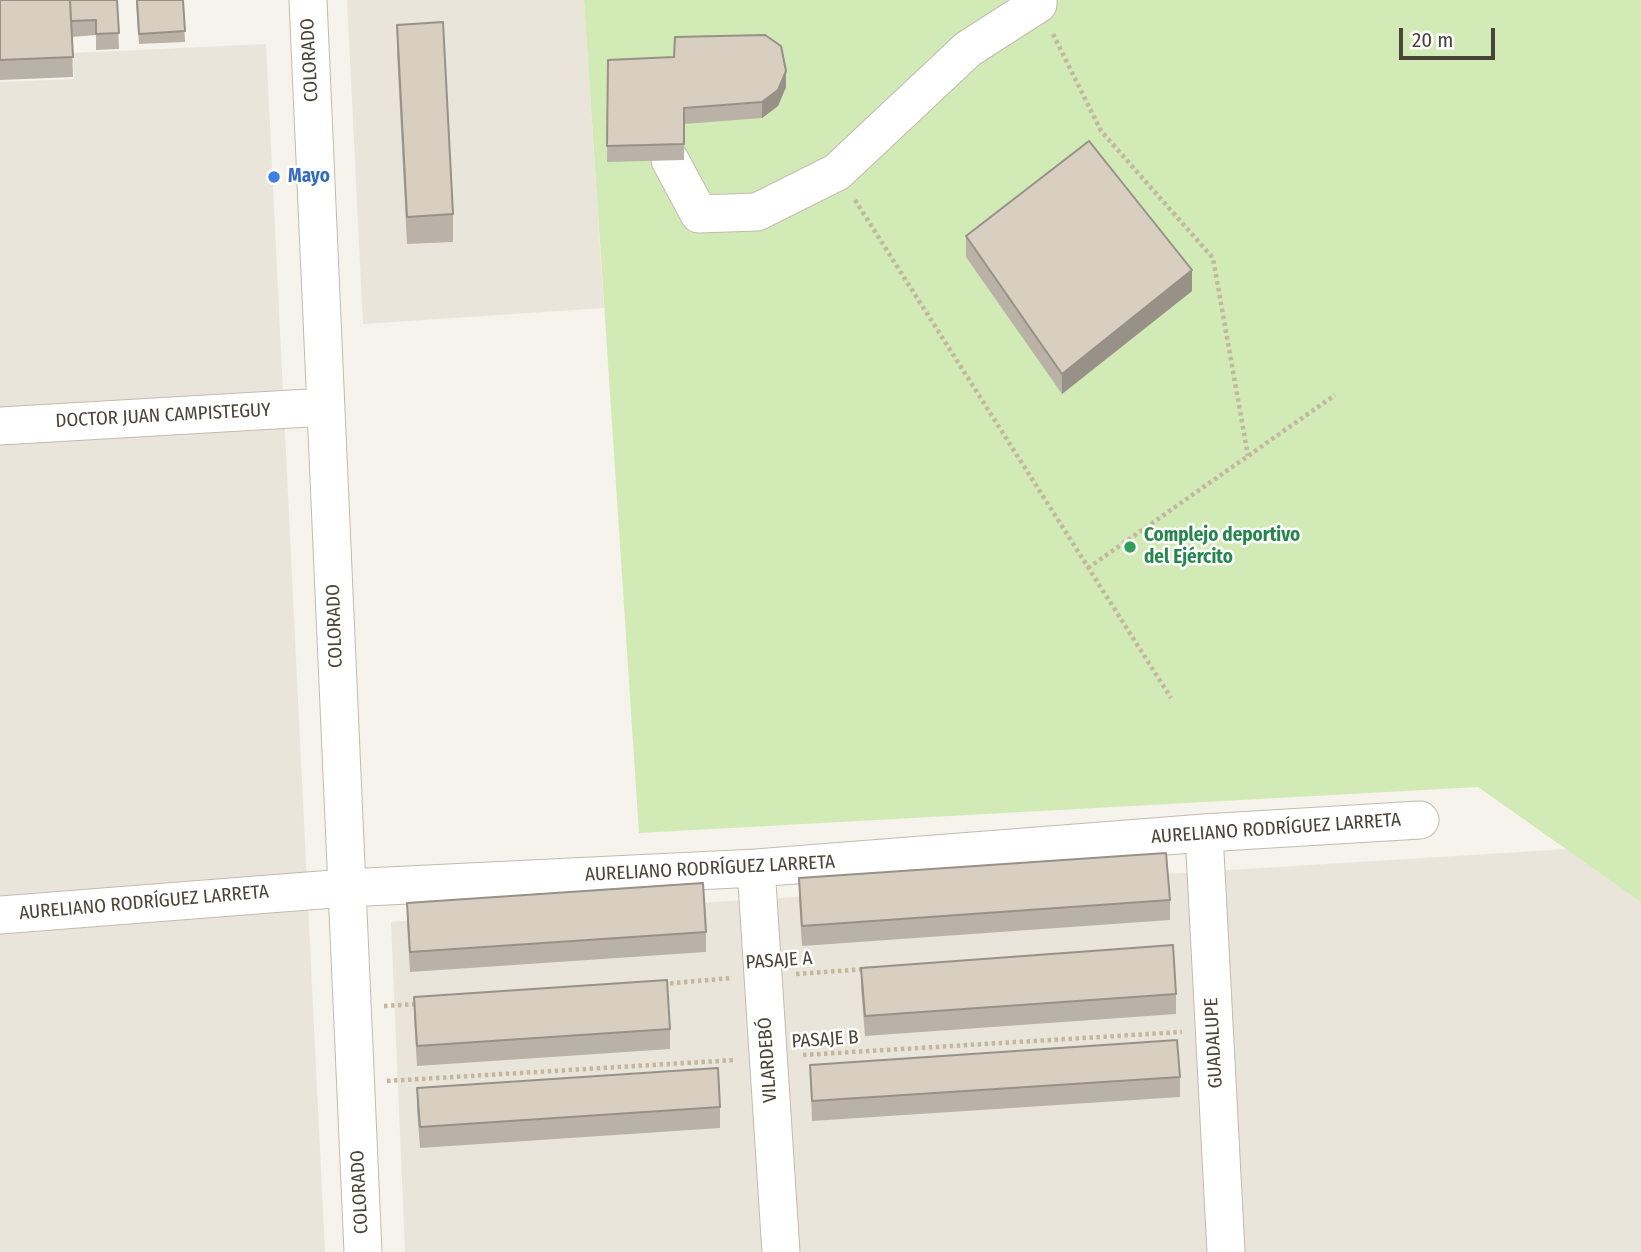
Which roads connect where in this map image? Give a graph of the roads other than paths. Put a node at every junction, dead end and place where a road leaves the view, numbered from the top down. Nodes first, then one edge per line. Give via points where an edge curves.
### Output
1 (308, 0) edge
2 (1038, 2) edge
3 (670, 160) edge
4 (326, 407) junction
5 (0, 425) edge
6 (1420, 820) dead end
7 (1204, 834) junction
8 (756, 868) junction
9 (346, 888) junction
10 (0, 915) edge
11 (363, 1252) edge
12 (781, 1252) edge
13 (1226, 1252) edge

1 - 4 street, COLORADO
2 - 3 street via 968,49 837,172 757,212 699,214
4 - 5 street, DOCTOR JUAN CAMPISTEGUY
4 - 9 street, COLORADO
6 - 7 street, AURELIANO RODRÍGUEZ LARRETA
7 - 8 street, AURELIANO RODRÍGUEZ LARRETA
7 - 13 street, GUADALUPE
8 - 9 street, AURELIANO RODRÍGUEZ LARRETA
8 - 12 street, VILARDEBÓ
9 - 10 street, AURELIANO RODRÍGUEZ LARRETA
9 - 11 street, COLORADO

